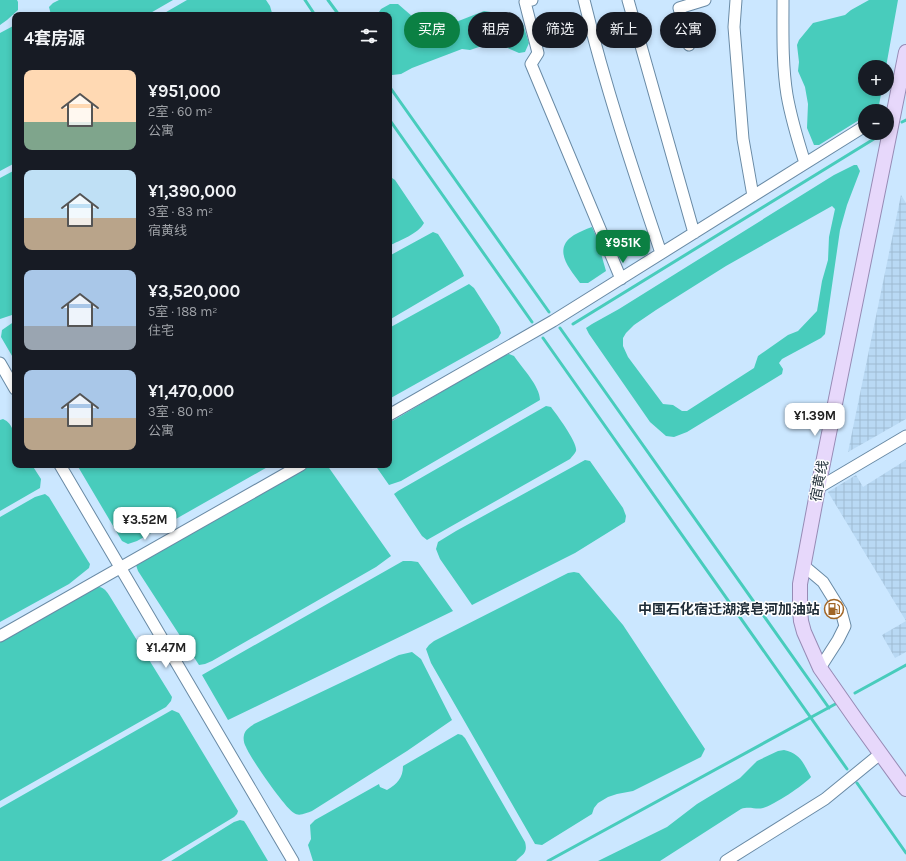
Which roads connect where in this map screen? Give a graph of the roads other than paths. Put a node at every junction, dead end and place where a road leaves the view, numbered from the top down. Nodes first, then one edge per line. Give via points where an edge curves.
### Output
1 (532, 0) edge
2 (584, 0) edge
3 (628, 0) edge
4 (705, 0) edge
5 (736, 0) edge
6 (783, 0) edge
7 (680, 12) edge
8 (906, 52) edge
9 (896, 106) edge
10 (858, 130) edge
11 (805, 163) junction
12 (753, 196) junction
13 (694, 233) junction
14 (661, 254) junction
15 (621, 279) junction
16 (0, 363) edge
17 (12, 384) edge
18 (392, 413) edge
19 (906, 436) edge
20 (62, 468) edge
21 (296, 468) edge
22 (818, 488) junction
23 (804, 566) junction
24 (120, 568) junction
25 (0, 636) edge
26 (820, 668) junction
27 (880, 754) junction
28 (906, 789) edge
29 (292, 861) edge
30 (726, 861) edge

1 - 15 street via 525,2 538,53 531,64
2 - 14 street via 636,179
3 - 13 street
4 - 7 street via 679,8
5 - 12 street via 734,27 743,139
6 - 11 street via 783,48 787,94
8 - 9 main road, 宿黄线
9 - 22 main road, 宿黄线
10 - 11 street
11 - 12 street
12 - 13 street
13 - 14 street
14 - 15 street
15 - 18 street
16 - 17 street
19 - 22 street
20 - 24 street
21 - 24 street
22 - 23 main road, 宿黄线
23 - 26 main road, 宿黄线 via 800,584 801,621
23 - 26 street via 823,582 841,611 845,626
24 - 25 street
24 - 29 street
26 - 27 main road, 宿黄线
27 - 28 main road, 宿黄线
27 - 30 street via 825,799

